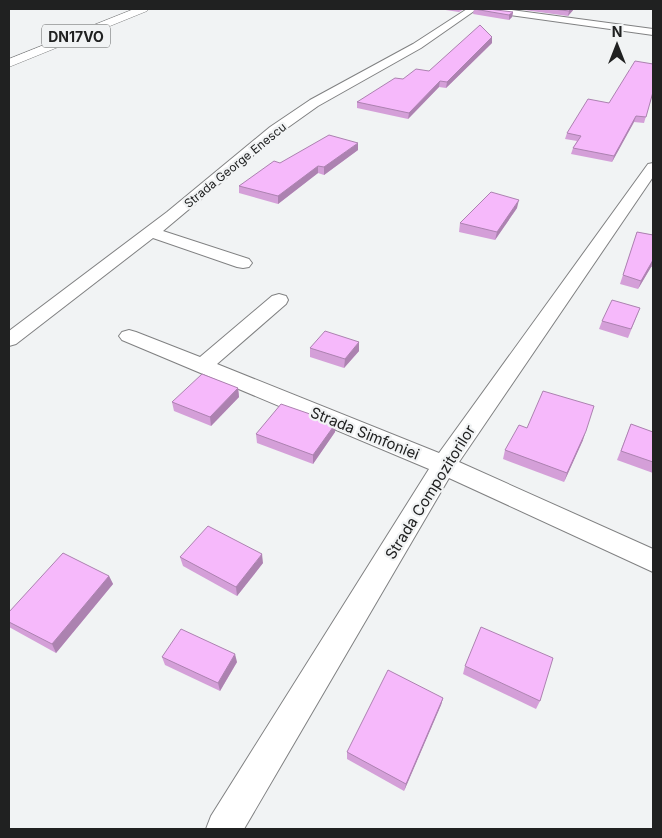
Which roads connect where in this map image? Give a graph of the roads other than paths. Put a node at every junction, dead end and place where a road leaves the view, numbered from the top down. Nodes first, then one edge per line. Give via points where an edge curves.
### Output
1 (142, 9) edge
2 (473, 9) edge
3 (488, 9) edge
4 (653, 32) edge
5 (9, 63) edge
6 (653, 167) edge
7 (151, 232) junction
8 (243, 263) dead end
9 (279, 300) dead end
10 (130, 336) dead end
11 (9, 340) edge
12 (202, 366) junction
13 (444, 465) junction
14 (653, 561) edge
15 (224, 829) edge

1 - 5 highway, DN17VO
2 - 7 street, Strada George Enescu via 275,130
3 - 4 street
6 - 13 street, Strada Compozitorilor
7 - 8 street
7 - 11 street, Strada George Enescu
9 - 12 street
10 - 12 street, Strada Simfoniei
12 - 13 street, Strada Simfoniei
13 - 14 street, Strada Simfoniei
13 - 15 street, Strada Compozitorilor

